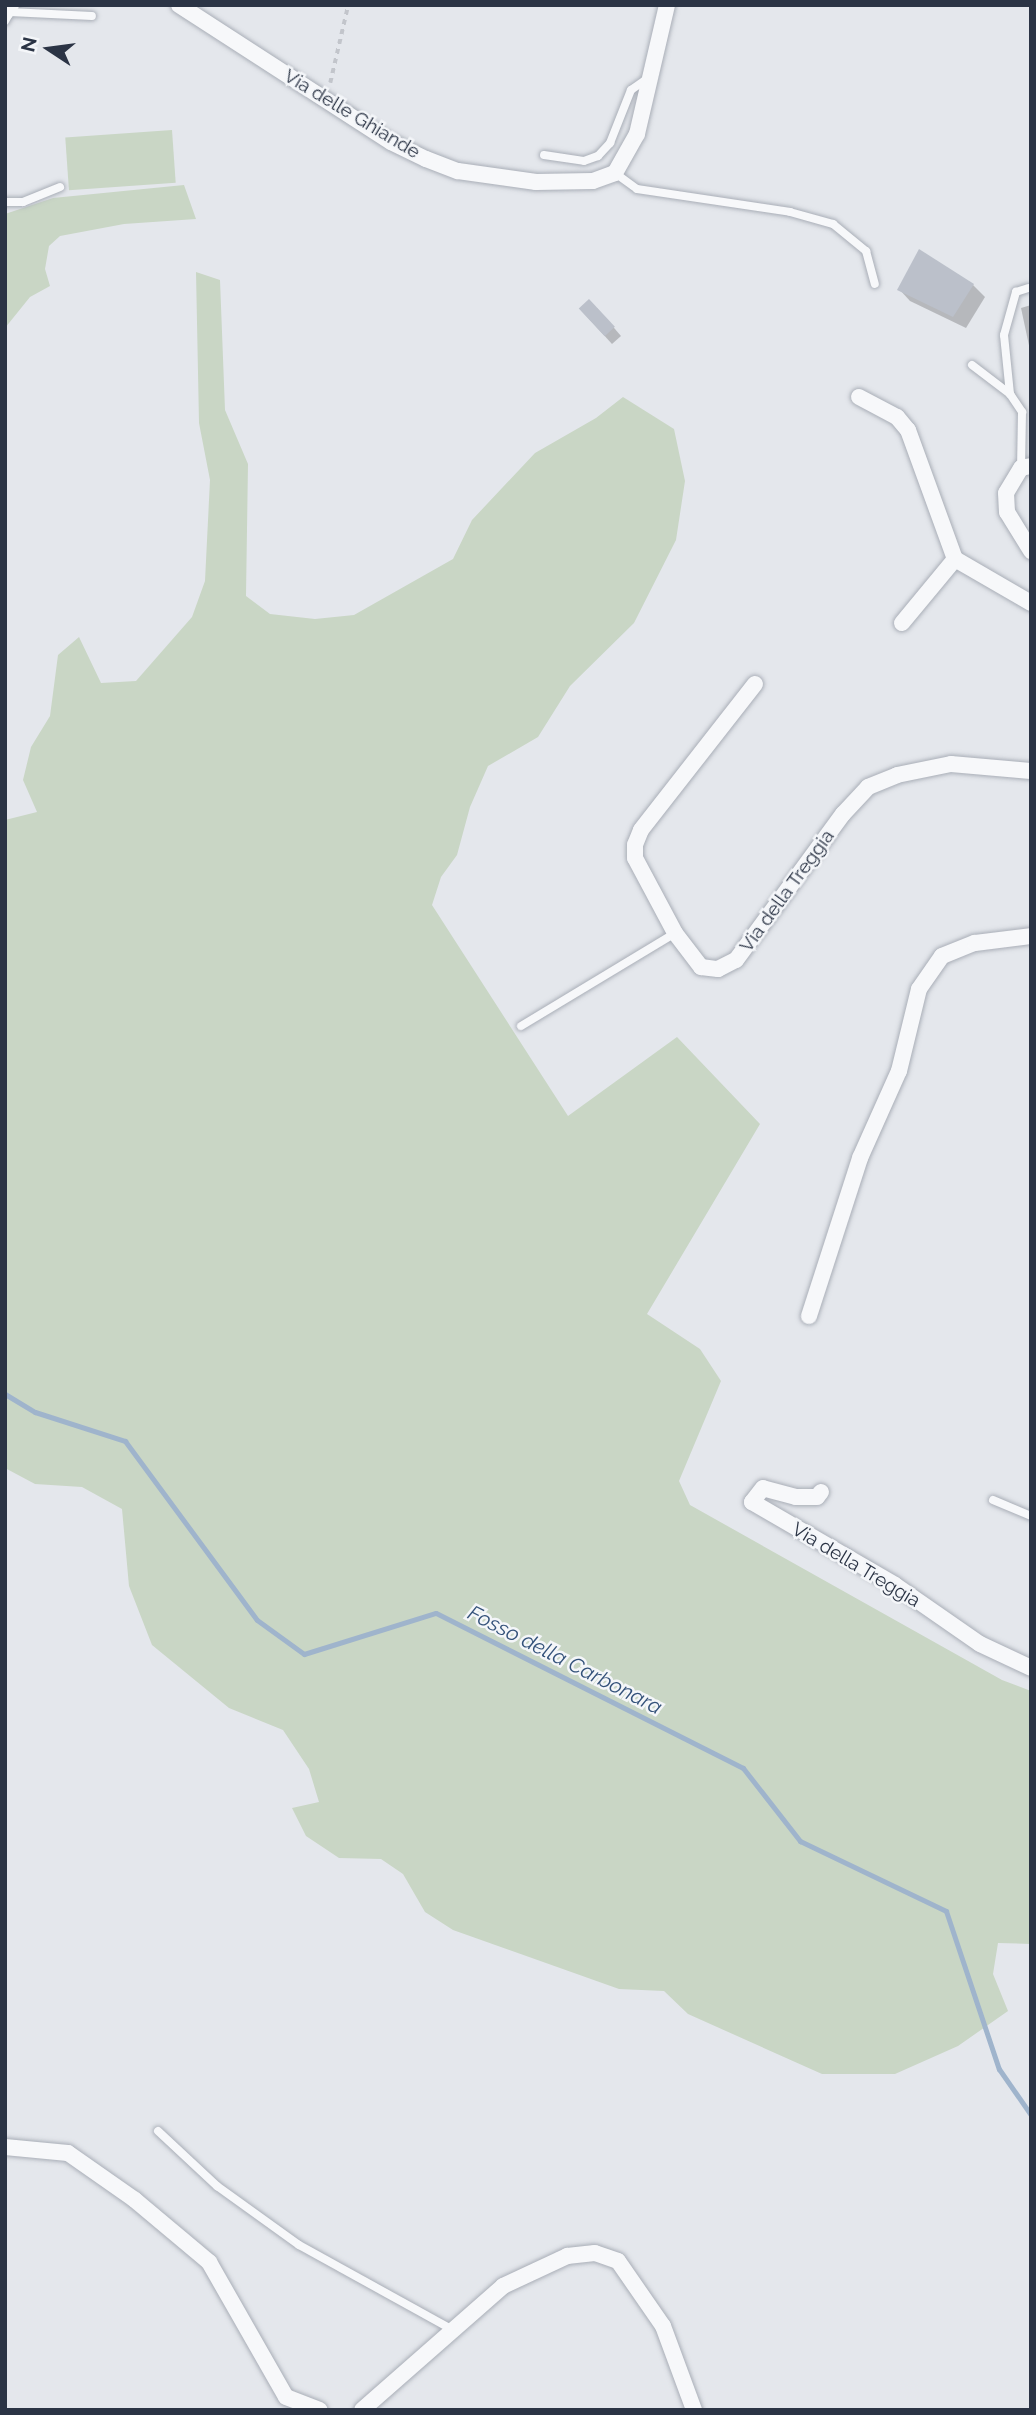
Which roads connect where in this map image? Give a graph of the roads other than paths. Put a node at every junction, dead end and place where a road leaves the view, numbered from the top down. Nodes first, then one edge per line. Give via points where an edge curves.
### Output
1 (179, 5) edge
2 (667, 5) edge
3 (8, 13) edge
4 (92, 16) dead end
5 (651, 76) junction
6 (544, 155) dead end
7 (615, 173) junction
8 (60, 187) dead end
9 (5, 202) edge
10 (875, 284) dead end
11 (1028, 288) dead end
12 (972, 365) dead end
13 (1010, 394) junction
14 (859, 397) dead end
15 (1026, 467) edge
16 (1031, 551) edge
17 (955, 559) junction
18 (1031, 603) edge
19 (902, 623) dead end
20 (755, 684) dead end
21 (1031, 771) edge
22 (675, 933) junction
23 (1031, 936) edge
24 (521, 1026) dead end
25 (809, 1316) dead end
26 (821, 1492) dead end
27 (993, 1500) dead end
28 (1031, 1516) edge
29 (1031, 1668) edge
30 (158, 2131) dead end
31 (5, 2147) edge
32 (454, 2330) junction
33 (320, 2410) edge
34 (362, 2410) edge
35 (694, 2410) edge

1 - 7 street, Via delle Ghiande via 391,142 426,159 458,171 536,182 593,181
2 - 5 street
3 - 4 lane
5 - 6 lane via 631,90 610,143 598,156 584,161
5 - 7 street via 637,134
7 - 10 lane via 637,189 790,212 833,224 866,251
8 - 9 lane via 23,202
11 - 13 lane via 1016,292 1004,335
12 - 13 lane
13 - 15 lane via 1022,412
14 - 17 street via 897,417 908,430
15 - 16 street via 1006,494 1007,512
17 - 18 street
17 - 19 street
20 - 22 street, Via della Treggia via 641,830 635,845 635,858
21 - 22 street, Via della Treggia via 951,764 897,775 869,788 842,814 736,960 718,969 701,967
22 - 24 lane
23 - 25 street via 975,943 942,956 919,989 899,1071 860,1158
26 - 29 street, Via della Treggia via 817,1497 796,1497 763,1488 752,1502 895,1585 981,1644
27 - 28 lane
30 - 32 lane via 217,2186 299,2245
31 - 33 street via 68,2153 135,2200 209,2262 286,2398
32 - 34 street
32 - 35 street via 503,2286 567,2256 595,2253 618,2261 663,2326

